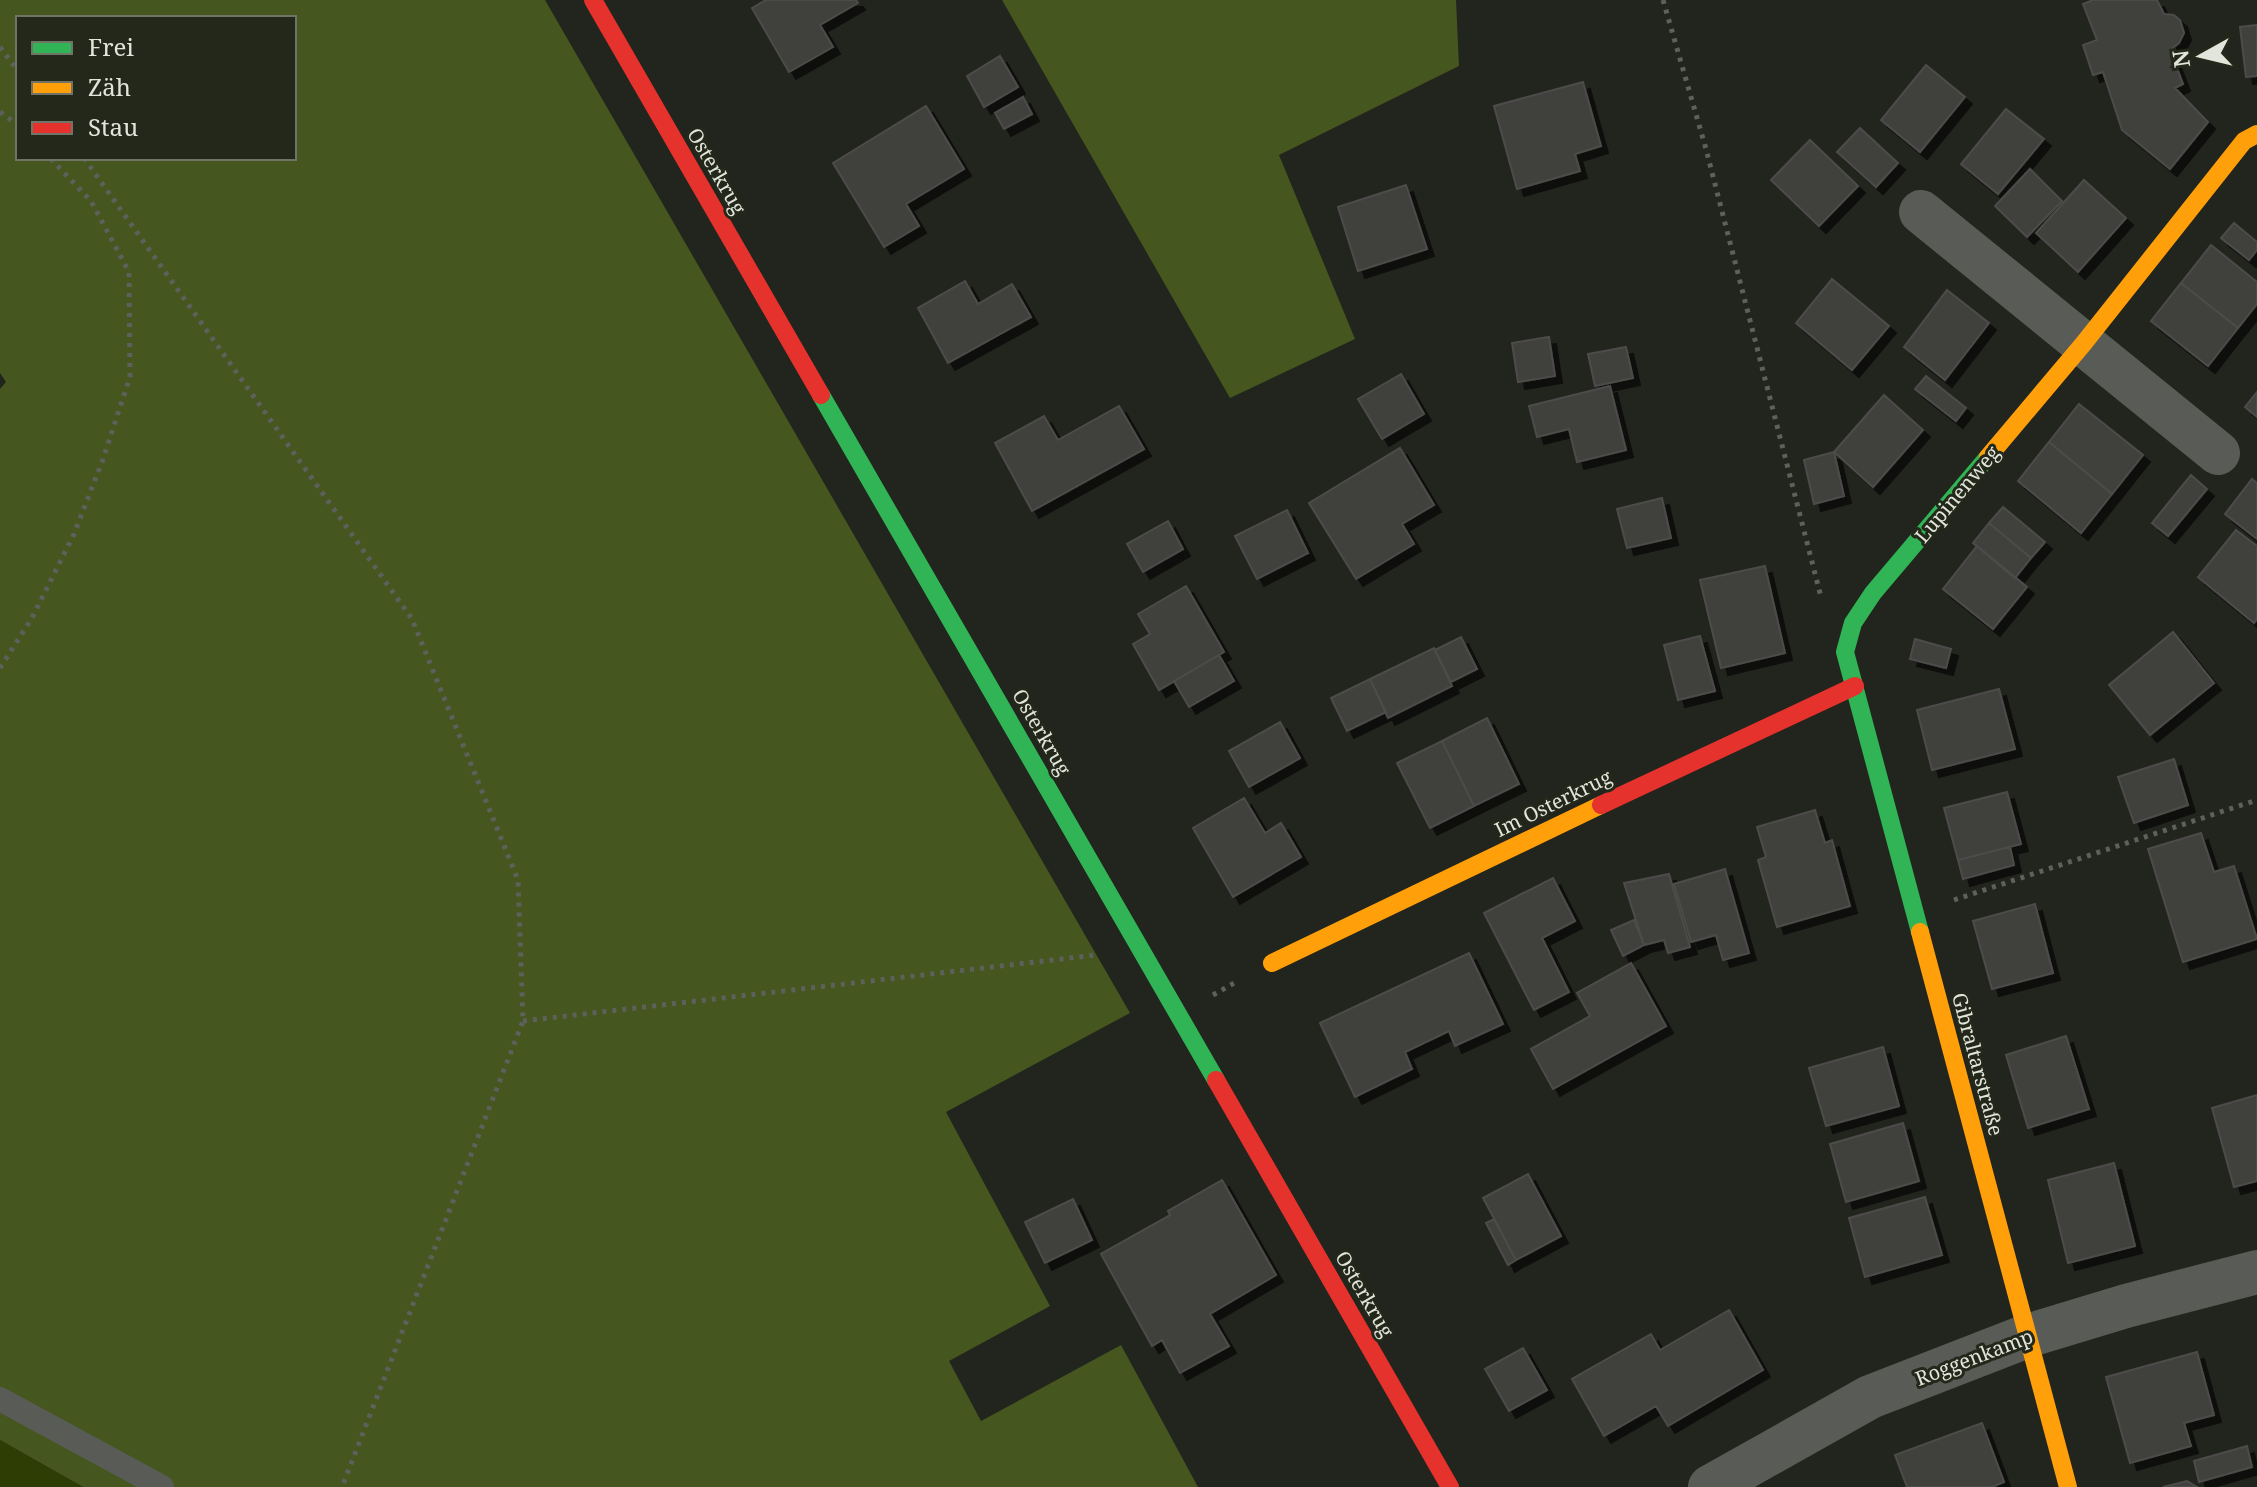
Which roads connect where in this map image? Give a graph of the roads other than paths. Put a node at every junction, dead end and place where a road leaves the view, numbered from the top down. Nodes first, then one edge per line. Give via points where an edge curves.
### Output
1 (593, 0) edge
2 (2257, 134) edge
3 (1921, 212) dead end
4 (2084, 343) junction
5 (2218, 453) dead end
6 (1845, 652) joint
7 (1855, 686) junction
8 (1272, 963) dead end
9 (2257, 1272) edge
10 (2027, 1336) junction
11 (0, 1399) edge
12 (162, 1487) edge
13 (1450, 1487) edge
14 (1710, 1487) edge
15 (2068, 1487) edge

1 - 13 street, Osterkrug
2 - 4 street, Lupinenweg via 2244,141
3 - 4 street
4 - 5 street
4 - 6 street, Lupinenweg via 1873,593 1853,623
6 - 7 street, Gibraltarstraße
7 - 8 street, Im Osterkrug
7 - 10 street, Gibraltarstraße
9 - 10 street, Roggenkamp
10 - 14 street, Roggenkamp via 1870,1397
10 - 15 street, Gibraltarstraße
11 - 12 lane

